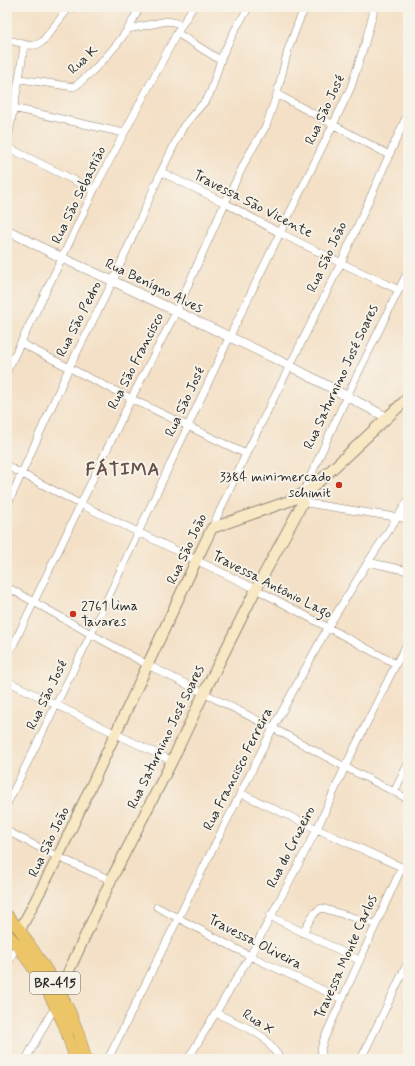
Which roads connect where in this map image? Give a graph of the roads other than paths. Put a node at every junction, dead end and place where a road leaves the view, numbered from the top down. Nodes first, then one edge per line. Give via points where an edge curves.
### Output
1 (76, 7) edge
2 (140, 7) edge
3 (193, 7) edge
4 (249, 7) edge
5 (306, 7) edge
6 (374, 7) edge
7 (64, 8) edge
8 (182, 25) junction
9 (128, 29) junction
10 (177, 33) junction
11 (7, 40) edge
12 (24, 45) junction
13 (220, 60) junction
14 (20, 78) junction
15 (277, 94) junction
16 (13, 108) junction
17 (408, 113) edge
18 (333, 125) junction
19 (124, 133) junction
20 (7, 147) edge
21 (389, 155) junction
22 (161, 172) junction
23 (94, 190) junction
24 (225, 203) junction
25 (7, 230) edge
26 (280, 233) junction
27 (62, 258) junction
28 (341, 263) junction
29 (408, 270) edge
30 (113, 281) junction
31 (399, 290) junction
32 (176, 312) junction
33 (229, 338) junction
34 (21, 343) junction
35 (290, 366) junction
36 (69, 368) junction
37 (7, 371) edge
38 (347, 396) junction
39 (408, 398) edge
40 (131, 399) junction
41 (388, 418) junction
42 (188, 426) junction
43 (246, 454) junction
44 (7, 466) edge
45 (22, 473) junction
46 (307, 495) junction
47 (408, 501) edge
48 (80, 504) junction
49 (7, 506) edge
50 (408, 507) edge
51 (398, 516) junction
52 (408, 519) edge
53 (212, 528) junction
54 (139, 533) junction
55 (196, 561) junction
56 (368, 562) junction
57 (408, 571) edge
58 (7, 587) edge
59 (256, 589) junction
60 (33, 602) junction
61 (328, 627) junction
62 (91, 634) junction
63 (408, 642) edge
64 (7, 658) edge
65 (148, 664) junction
66 (396, 664) junction
67 (7, 681) edge
68 (204, 693) junction
69 (57, 705) junction
70 (273, 728) junction
71 (116, 734) junction
72 (172, 761) junction
73 (408, 764) edge
74 (345, 767) junction
75 (240, 793) junction
76 (396, 793) junction
77 (408, 795) edge
78 (408, 799) edge
79 (7, 804) edge
80 (316, 829) junction
81 (7, 831) edge
82 (58, 856) junction
83 (405, 869) edge
84 (111, 880) junction
85 (157, 907) dead end
86 (7, 915) edge
87 (270, 916) junction
88 (178, 918) junction
89 (375, 924) junction
90 (20, 930) junction
91 (7, 933) edge
92 (303, 933) junction
93 (17, 945) junction
94 (250, 956) junction
95 (359, 960) junction
96 (408, 962) edge
97 (7, 965) edge
98 (44, 984) junction
99 (56, 984) junction
100 (342, 999) junction
101 (57, 1011) junction
102 (70, 1012) junction
103 (216, 1013) junction
104 (26, 1059) edge
105 (75, 1059) edge
106 (86, 1059) edge
107 (108, 1059) edge
108 (188, 1059) edge
109 (280, 1059) edge
110 (323, 1059) edge
111 (361, 1059) edge

1 - 7 street
2 - 9 street, Rua K
3 - 8 street, Rua São Sebastião
4 - 13 street, Rua São Pedro
5 - 15 street, Rua São Francisco via 288,50
6 - 18 street, Rua São José via 351,87
7 - 12 street via 42,42 38,45
8 - 9 street via 167,21
8 - 10 street, Rua São Sebastião
9 - 14 street, Rua K via 108,55 77,85 68,86
10 - 13 street
10 - 19 street, Rua São Sebastião
11 - 12 street
12 - 14 street
13 - 22 street, Rua São Pedro via 207,99 183,127
14 - 16 street
15 - 18 street
15 - 24 street, Rua São Francisco via 266,126
16 - 19 street
16 - 20 street
17 - 21 street, Rua São João
18 - 21 street
18 - 26 street, Rua São José
19 - 23 street, Rua São Sebastião
20 - 23 street
21 - 28 street, Rua São João
22 - 24 street, Travessa São Vicente
22 - 30 street, Rua São Pedro
23 - 27 street, Rua São Sebastião
24 - 26 street, Travessa São Vicente
24 - 32 street, Rua São Francisco
25 - 27 street, Rua Benígno Alves
26 - 28 street, Travessa São Vicente
26 - 33 street, Rua São José
27 - 30 street, Rua Benígno Alves
27 - 34 street, Rua São Sebastião
28 - 31 street, Travessa São Vicente
28 - 35 street, Rua São João
29 - 31 street, Rua Saturnino José Soares
30 - 32 street, Rua Benígno Alves
30 - 36 street, Rua São Pedro
31 - 38 street, Rua Saturnino José Soares
32 - 33 street, Rua Benígno Alves
32 - 40 street, Rua São Francisco
33 - 35 street, Rua Benígno Alves
33 - 42 street, Rua São José
34 - 36 street
34 - 37 street, Rua São Sebastião
35 - 38 street, Rua Benígno Alves
35 - 43 street, Rua São João
36 - 40 street
36 - 45 street, Rua São Pedro
38 - 41 street, Rua Benígno Alves
38 - 46 street, Rua Saturnino José Soares via 306,486
39 - 41 main road
40 - 42 street
40 - 48 street, Rua São Francisco
41 - 46 main road
42 - 43 street
42 - 54 street, Rua São José
43 - 53 street, Rua São João
44 - 45 street, Travessa Antônio Lago
45 - 48 street, Travessa Antônio Lago
45 - 49 street, Rua São Pedro
46 - 51 street
46 - 53 main road
46 - 59 main road, Rua Saturnino José Soares
47 - 51 street, Rua Francisco Ferreira
48 - 54 street, Travessa Antônio Lago
48 - 60 street, Rua São Francisco
50 - 51 street
51 - 52 street
51 - 56 street, Rua Francisco Ferreira
53 - 55 main road, Rua São João
54 - 55 street, Travessa Antônio Lago
54 - 62 street, Rua São José
55 - 59 street, Travessa Antônio Lago
55 - 65 main road, Rua São João
56 - 57 street
56 - 61 street, Rua Francisco Ferreira
58 - 60 street
59 - 61 street, Travessa Antônio Lago
59 - 68 main road, Rua Saturnino José Soares
60 - 62 street
60 - 64 street, Rua São Francisco
61 - 66 street, Travessa Antônio Lago
61 - 70 street, Rua Francisco Ferreira
62 - 65 street
62 - 69 street, Rua São José
63 - 66 street, Rua do Cruzeiro
65 - 68 street
65 - 71 main road, Rua São João
66 - 74 street, Rua do Cruzeiro
67 - 69 street
68 - 70 street
68 - 72 main road, Rua Saturnino José Soares
69 - 71 street
69 - 79 street, Rua São José
70 - 74 street
70 - 75 street, Rua Francisco Ferreira
71 - 72 street
71 - 82 main road, Rua São João
72 - 84 main road, Rua Saturnino José Soares
73 - 76 street
74 - 76 street
74 - 80 street, Rua do Cruzeiro
75 - 80 street
75 - 88 street, Rua Francisco Ferreira
76 - 77 street
76 - 78 street
80 - 83 street
80 - 87 street, Rua do Cruzeiro
81 - 82 street
82 - 84 street
82 - 90 main road, Rua São João
83 - 89 street, Travessa Monte Carlos
84 - 99 main road, Rua Saturnino José Soares via 67,975
85 - 88 street, Travessa Oliveira
86 - 90 main road, BR-415
87 - 92 street
87 - 94 street, Rua do Cruzeiro
88 - 94 street, Travessa Oliveira
88 - 107 street, Rua Francisco Ferreira
89 - 92 street via 322,908 317,910
89 - 95 street, Travessa Monte Carlos
90 - 99 main road, BR-415
91 - 93 main road, BR-415
92 - 95 street
93 - 97 street
93 - 98 main road, BR-415
94 - 100 street, Travessa Oliveira
94 - 103 street, Rua do Cruzeiro
95 - 100 street, Travessa Monte Carlos
96 - 111 street
98 - 99 street
98 - 101 main road, BR-415
99 - 102 main road, BR-415
100 - 110 street, Travessa Monte Carlos via 324,1039
101 - 102 street
101 - 104 street via 50,1014
101 - 105 main road, BR-415
102 - 106 main road, BR-415
103 - 108 street, Rua do Cruzeiro
103 - 109 street, Rua X via 264,1038

